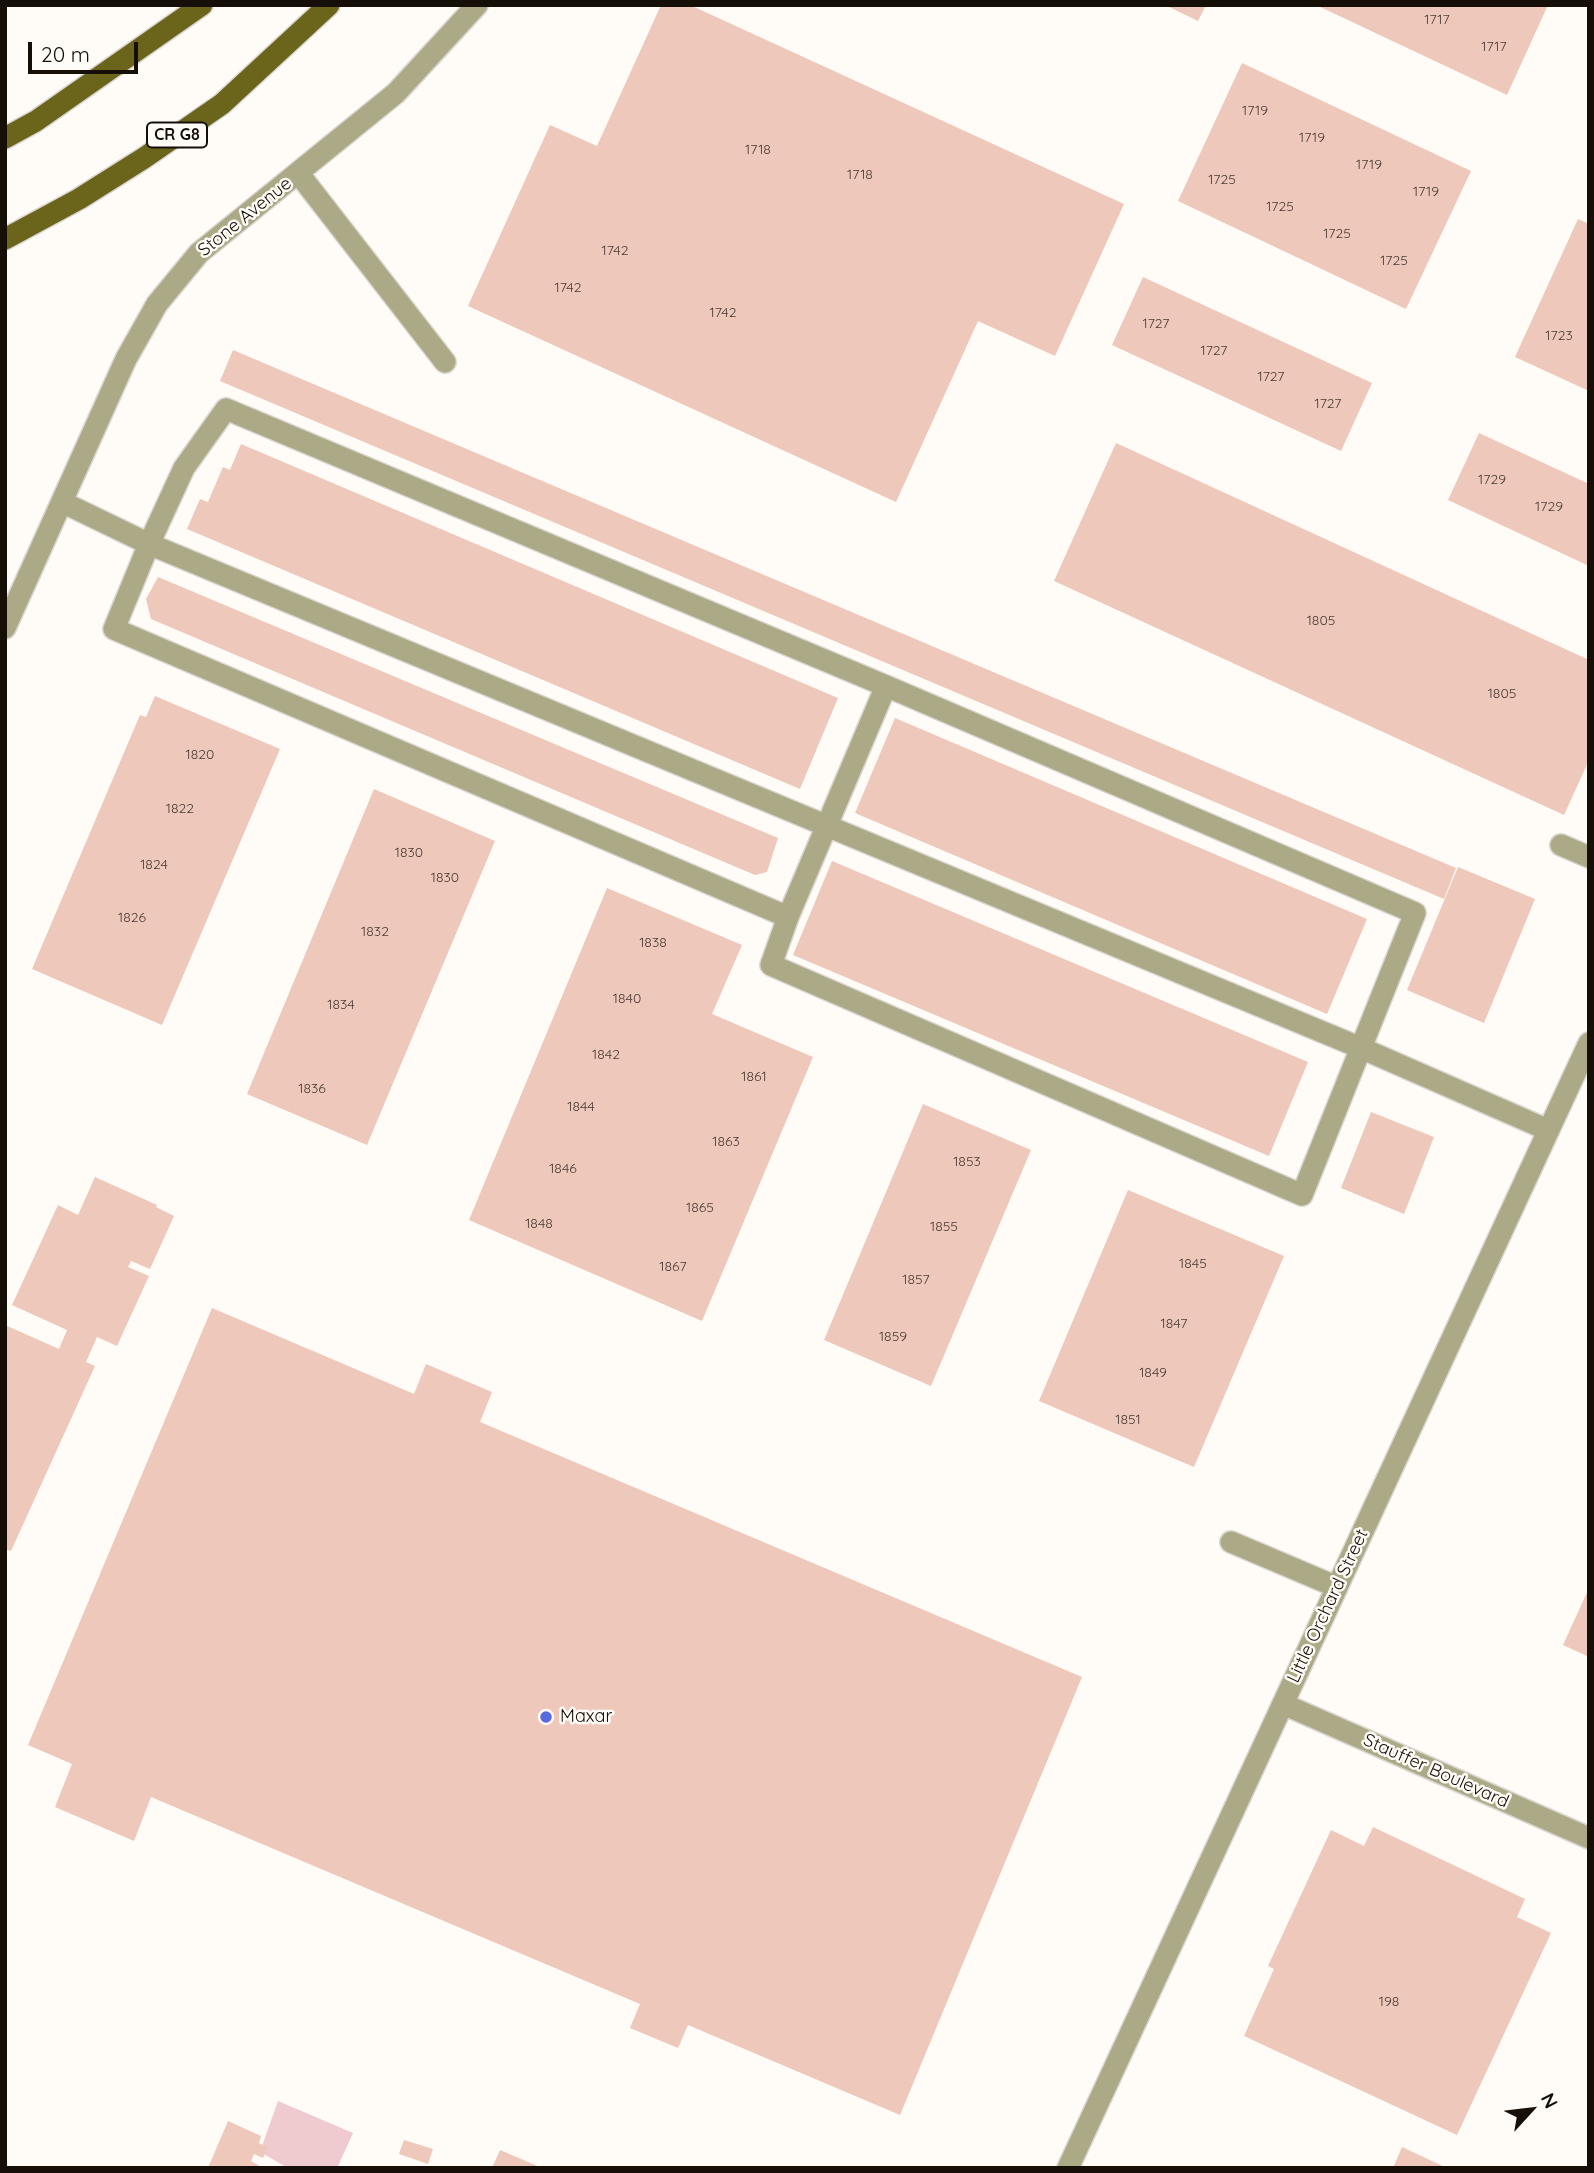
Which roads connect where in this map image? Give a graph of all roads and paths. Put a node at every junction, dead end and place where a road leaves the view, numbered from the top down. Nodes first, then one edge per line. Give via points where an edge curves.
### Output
1 (202, 5) edge
2 (329, 5) edge
3 (477, 5) edge
4 (5, 138) edge
5 (299, 174) junction
6 (5, 239) edge
7 (445, 362) dead end
8 (62, 502) junction
9 (149, 544) junction
10 (5, 628) edge
11 (886, 686) junction
12 (825, 826) junction
13 (1561, 845) dead end
14 (1589, 857) edge
15 (788, 917) junction
16 (1589, 1043) edge
17 (1361, 1048) junction
18 (1548, 1129) junction
19 (1231, 1542) dead end
20 (1337, 1587) junction
21 (1283, 1704) junction
22 (1589, 1838) edge
23 (1068, 2168) edge

1 - 4 main road
2 - 6 main road, CR G8 via 222,104 145,158
3 - 5 street, Stone Avenue via 396,93
5 - 7 street
5 - 8 street, Stone Avenue via 199,253 157,303 126,359
8 - 9 street
8 - 10 street, Stone Avenue
9 - 11 street via 184,468 226,409
9 - 12 street
9 - 15 street via 114,629
11 - 12 street
11 - 17 street via 1415,913
12 - 15 street
12 - 17 street
13 - 14 street
15 - 17 street via 771,965 1302,1195
16 - 18 street, Little Orchard Street
17 - 18 street
18 - 20 street, Little Orchard Street
19 - 20 street
20 - 21 street, Little Orchard Street
21 - 22 street, Stauffer Boulevard
21 - 23 street, Little Orchard Street

